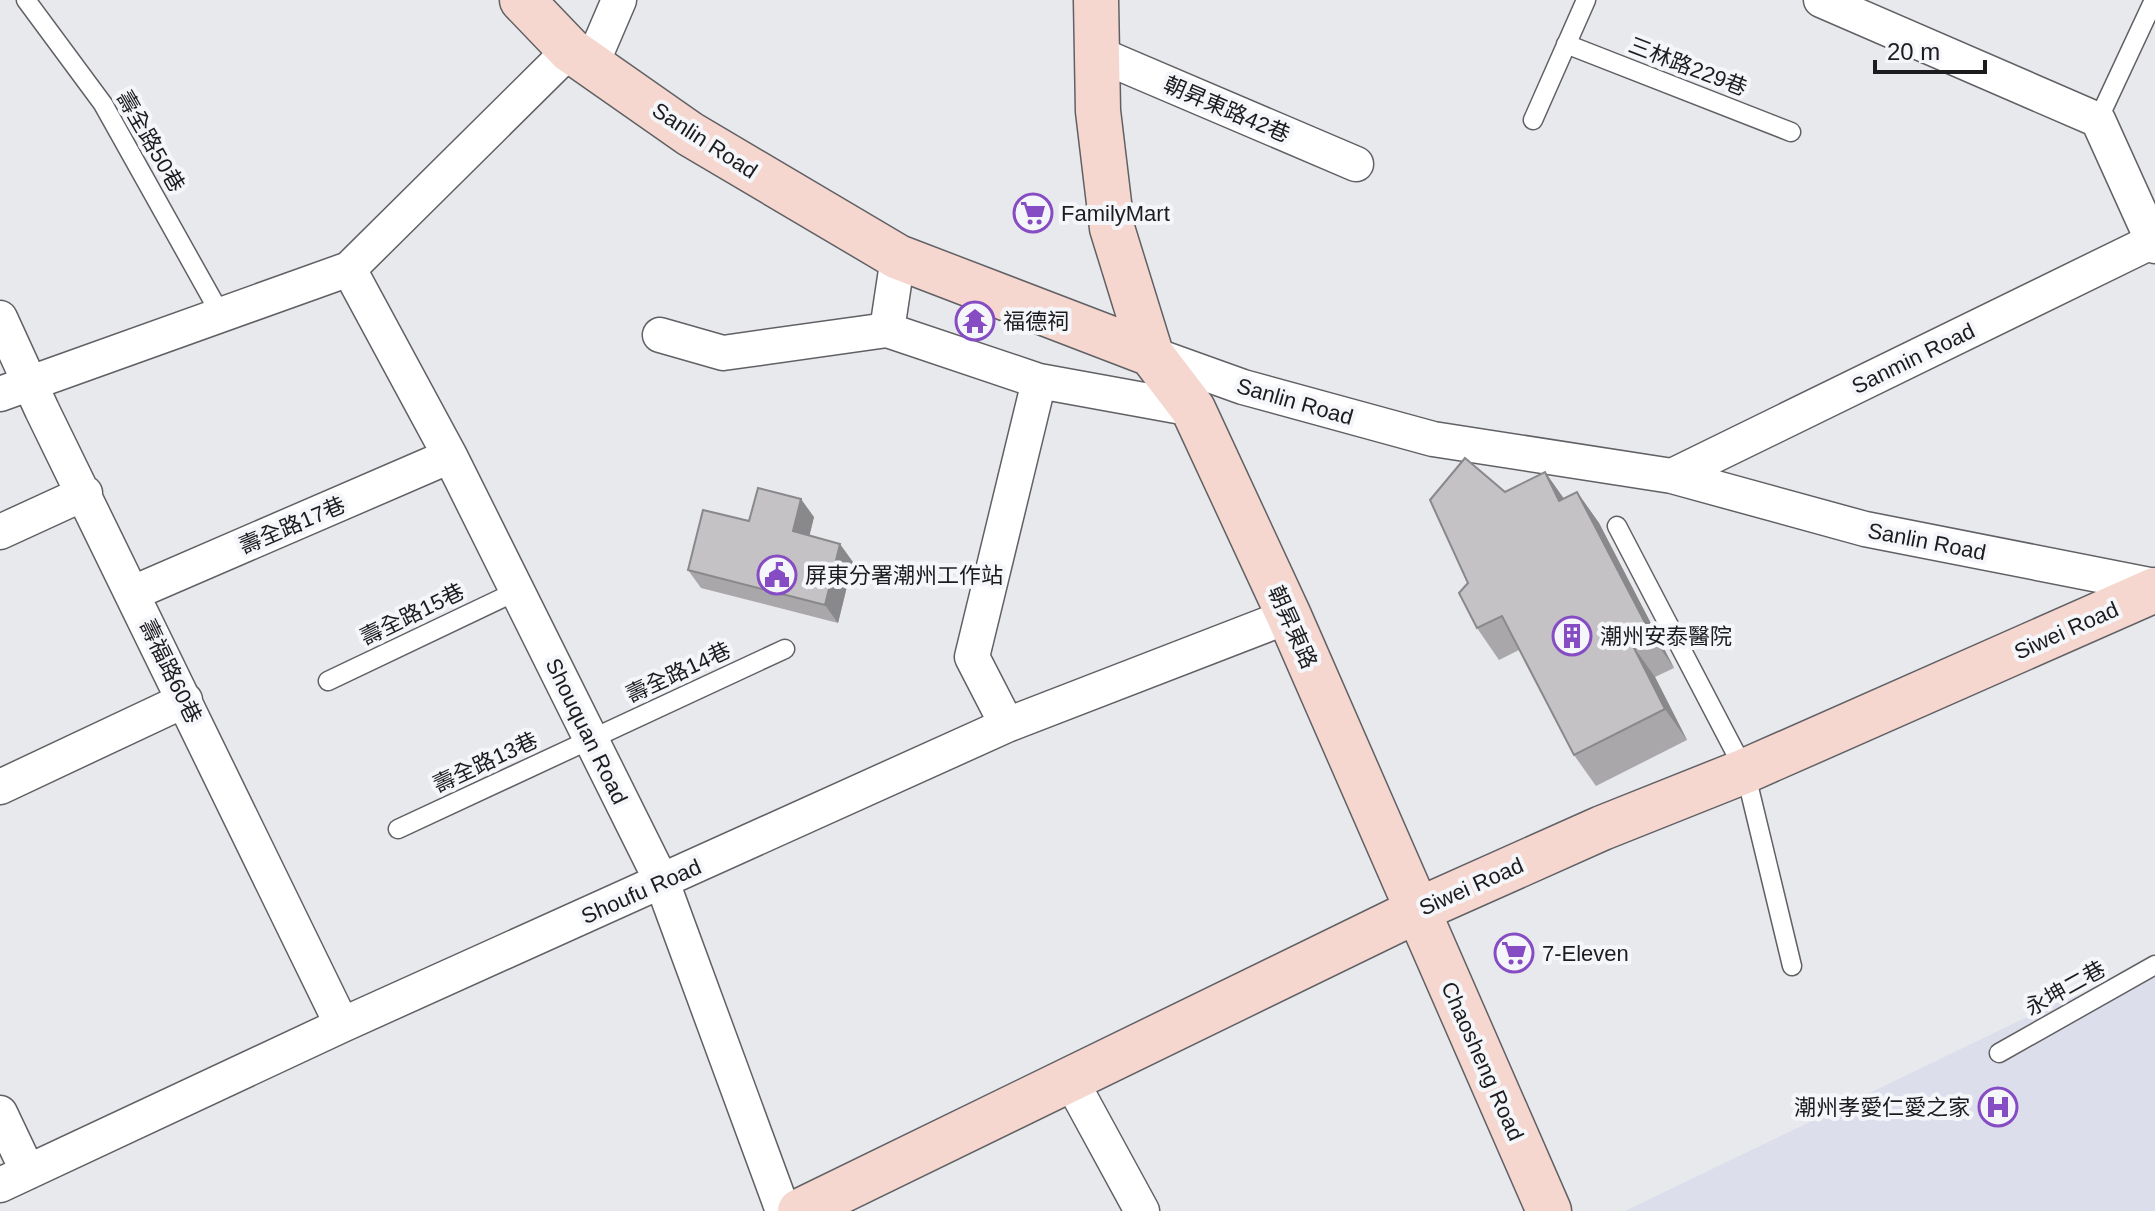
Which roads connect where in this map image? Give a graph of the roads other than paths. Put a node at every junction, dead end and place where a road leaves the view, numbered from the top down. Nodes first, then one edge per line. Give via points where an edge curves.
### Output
1 (26, 0) edge
2 (522, 0) edge
3 (619, 0) edge
4 (1096, 0) edge
5 (1586, 0) edge
6 (1821, 0) edge
7 (2154, 0) edge
8 (1566, 44) junction
9 (1098, 54) junction
10 (581, 57) junction
11 (1533, 120) dead end
12 (2098, 120) junction
13 (1791, 132) dead end
14 (1356, 164) dead end
15 (2154, 243) edge
16 (898, 257) junction
17 (349, 269) junction
18 (221, 315) junction
19 (0, 318) edge
20 (887, 330) junction
21 (660, 335) dead end
22 (1151, 354) junction
23 (1039, 381) junction
24 (16, 389) edge
25 (1193, 409) junction
26 (450, 456) junction
27 (1672, 476) junction
28 (85, 493) junction
29 (1617, 526) dead end
30 (0, 532) edge
31 (2155, 588) edge
32 (517, 591) junction
33 (133, 593) junction
34 (1289, 616) junction
35 (785, 649) dead end
36 (328, 681) dead end
37 (185, 700) junction
38 (1007, 725) junction
39 (591, 739) junction
40 (1745, 771) junction
41 (0, 787) edge
42 (398, 829) dead end
43 (662, 882) junction
44 (1416, 911) junction
45 (2155, 965) edge
46 (1792, 966) dead end
47 (342, 1025) junction
48 (1999, 1053) dead end
49 (1070, 1079) junction
50 (0, 1113) edge
51 (14, 1178) edge
52 (1545, 1210) edge
53 (783, 1211) edge
54 (800, 1211) edge
55 (1142, 1211) edge

1 - 18 lane, 壽全路50巷 via 103,104
2 - 10 main road, Sanlin Road
3 - 10 street
4 - 9 main road
5 - 8 lane
6 - 12 street
7 - 12 lane
8 - 11 lane
8 - 13 lane, 三林路229巷
9 - 14 street, 朝昇東路42巷
9 - 22 main road via 1098,111 1112,228
10 - 16 main road, Sanlin Road via 690,134
10 - 17 street
12 - 15 street
15 - 27 street, Sanmin Road
16 - 20 street
16 - 22 main road, Sanlin Road
17 - 18 street
17 - 26 street, Shouquan Road
18 - 24 street
19 - 24 street, 壽福路60巷
20 - 21 street via 723,353
20 - 23 street
22 - 25 main road, 朝昇東路
22 - 27 street, Sanlin Road via 1243,387 1433,439
23 - 25 street
23 - 38 street via 972,657
24 - 28 street, 壽福路60巷
25 - 34 main road, 朝昇東路
26 - 32 street, Shouquan Road
26 - 33 street, 壽全路17巷
27 - 31 street, Sanlin Road via 1865,529
28 - 30 street
28 - 33 street, 壽福路60巷
29 - 40 lane
31 - 40 main road, Siwei Road
32 - 36 lane, 壽全路15巷
32 - 39 street, Shouquan Road
33 - 37 street, 壽福路60巷
34 - 38 street, Shoufu Road
34 - 44 main road, 朝昇東路
35 - 39 lane, 壽全路14巷
37 - 41 street
37 - 47 street, 壽福路60巷
38 - 43 street, Shoufu Road
39 - 42 lane, 壽全路13巷
39 - 43 street, Shouquan Road
40 - 44 main road, Siwei Road
40 - 46 lane
43 - 47 street, Shoufu Road
43 - 53 street, Shouquan Road
44 - 49 main road, Siwei Road
44 - 52 main road, Chaosheng Road
45 - 48 lane, 永坤二巷
47 - 51 street, Shoufu Road
49 - 54 main road, Siwei Road
49 - 55 street
50 - 51 street

